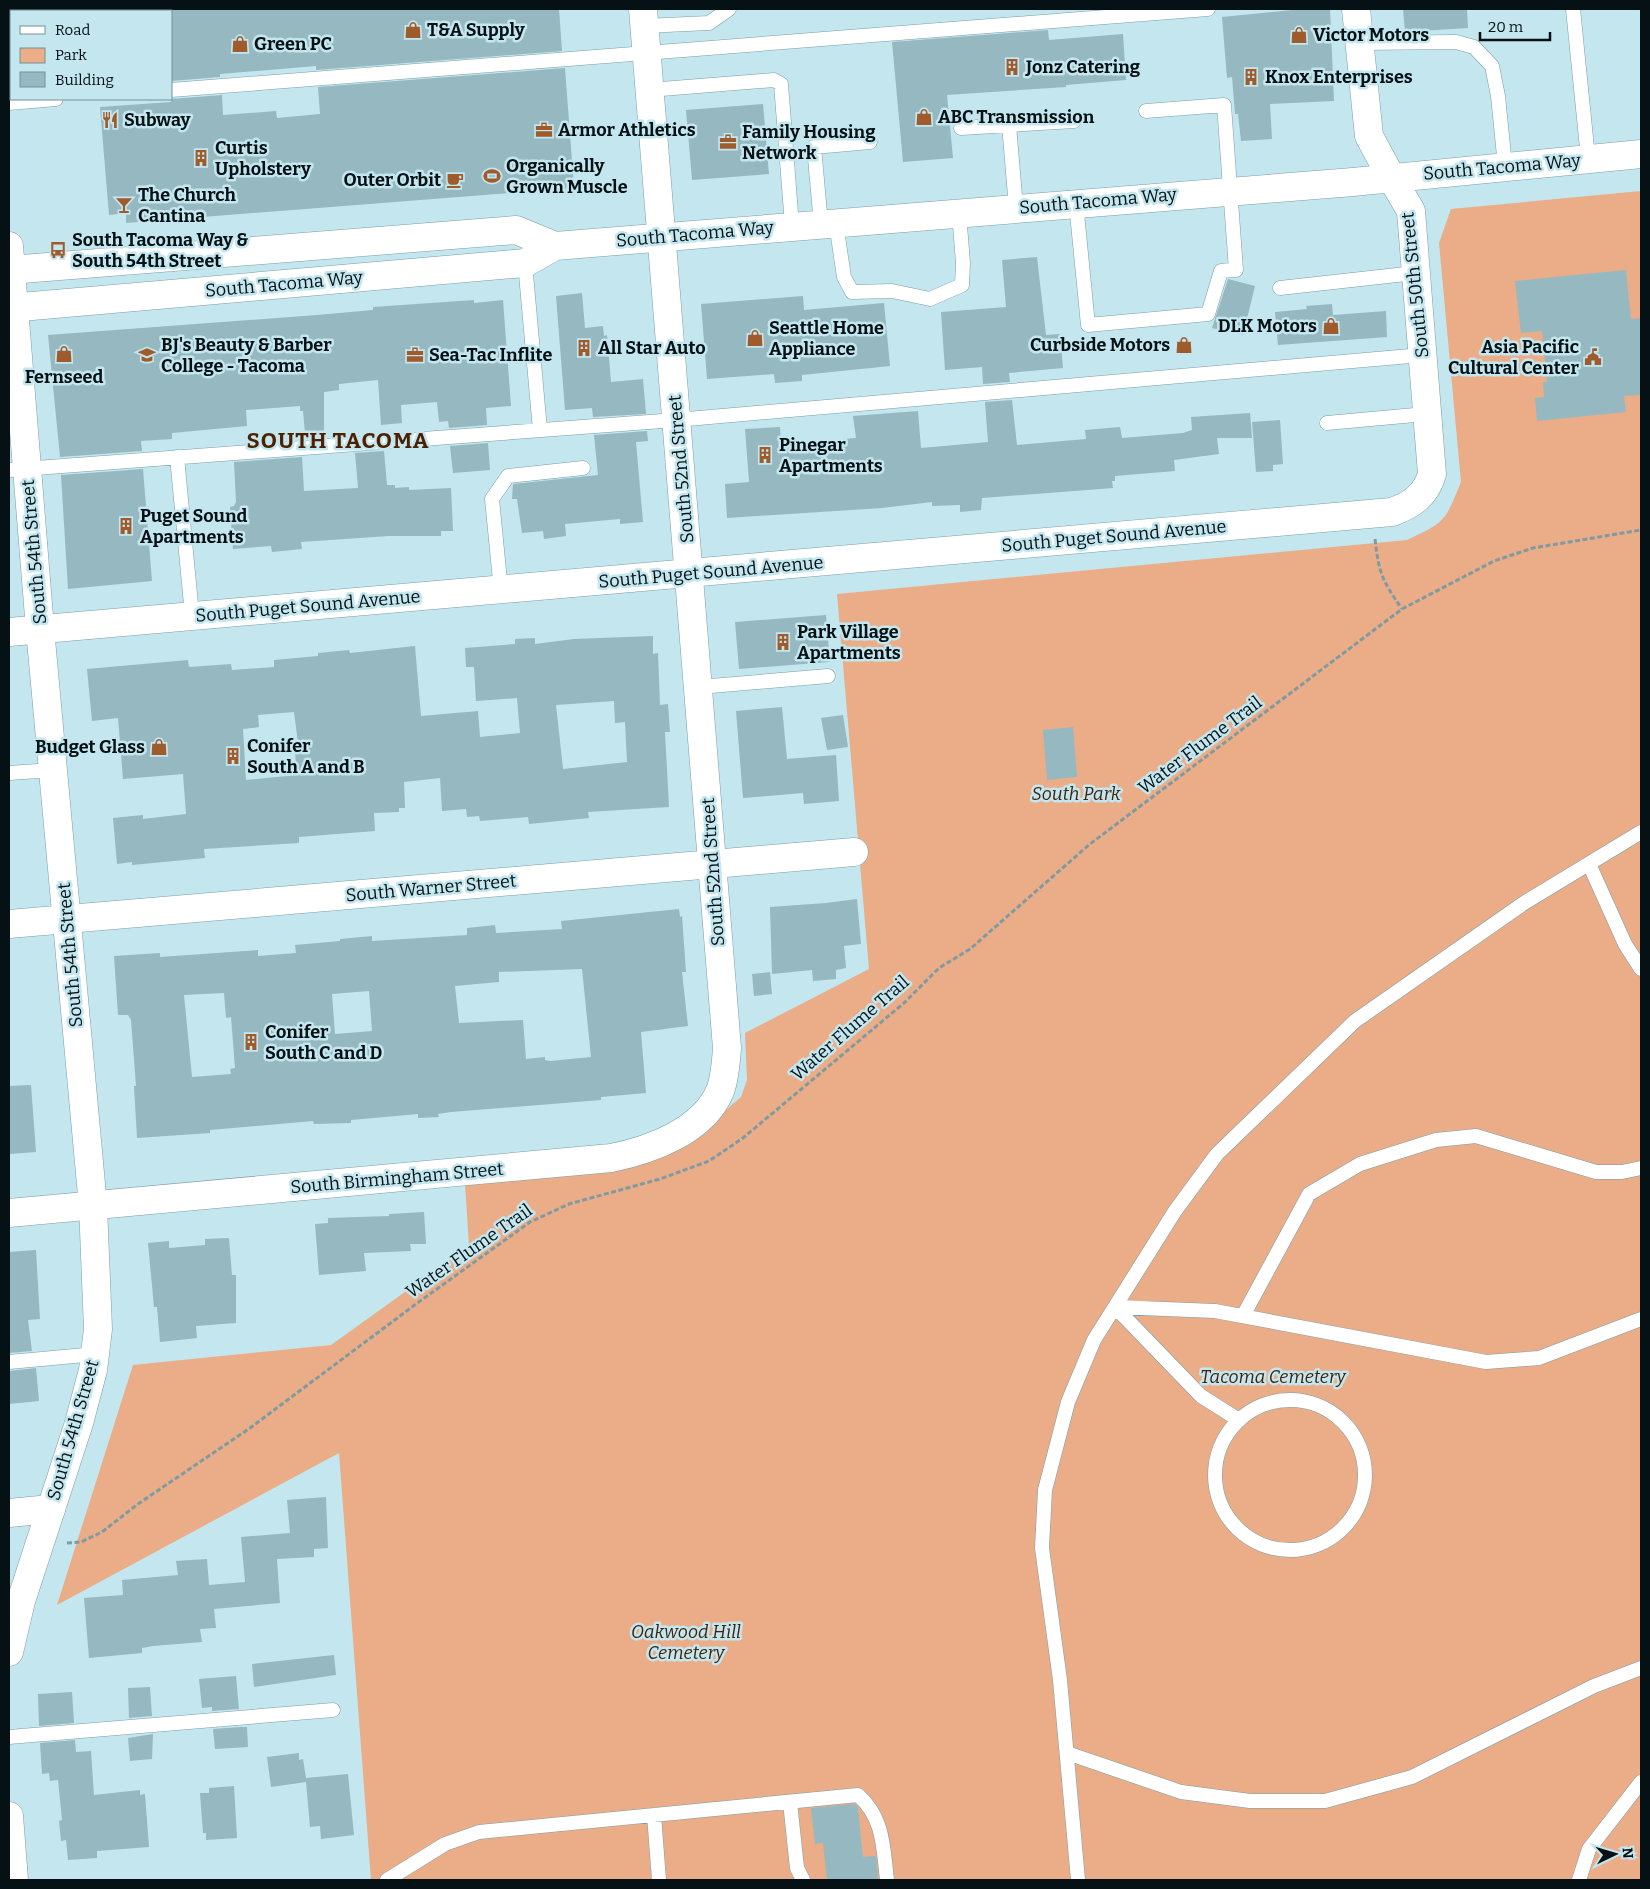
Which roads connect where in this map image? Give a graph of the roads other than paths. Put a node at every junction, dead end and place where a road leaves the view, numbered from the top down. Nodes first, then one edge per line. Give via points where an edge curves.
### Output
1 (729, 9) edge
2 (1007, 9) edge
3 (1208, 9) edge
4 (1356, 9) edge
5 (1573, 9) edge
6 (1008, 23) junction
7 (644, 29) edge
8 (1360, 43) junction
9 (172, 90) edge
10 (649, 90) junction
11 (40, 100) edge
12 (9, 102) edge
13 (1146, 111) dead end
14 (1074, 121) dead end
15 (1009, 125) junction
16 (961, 128) dead end
17 (870, 142) dead end
18 (1641, 154) edge
19 (1588, 158) junction
20 (1504, 166) junction
21 (1391, 178) junction
22 (1231, 190) junction
23 (1076, 203) junction
24 (1016, 208) junction
25 (958, 213) junction
26 (828, 224) junction
27 (792, 226) junction
28 (660, 238) junction
29 (555, 246) junction
30 (9, 262) edge
31 (525, 263) junction
32 (1415, 273) junction
33 (1280, 288) dead end
34 (11, 307) edge
35 (1422, 355) junction
36 (1426, 414) junction
37 (676, 420) junction
38 (1327, 423) dead end
39 (540, 430) junction
40 (177, 457) junction
41 (583, 468) dead end
42 (18, 469) edge
43 (1412, 504) joint
44 (690, 574) junction
45 (500, 590) junction
46 (192, 616) junction
47 (40, 629) junction
48 (9, 632) edge
49 (828, 676) dead end
50 (699, 687) junction
51 (53, 770) junction
52 (9, 773) edge
53 (1641, 832) edge
54 (854, 852) dead end
55 (713, 864) junction
56 (1589, 864) junction
57 (67, 919) junction
58 (9, 924) edge
59 (1641, 969) edge
60 (727, 1048) joint
61 (1641, 1168) edge
62 (93, 1206) junction
63 (9, 1213) edge
64 (1115, 1306) junction
65 (1243, 1316) junction
66 (1641, 1319) edge
67 (96, 1354) junction
68 (9, 1362) edge
69 (1239, 1420) junction
70 (51, 1509) junction
71 (9, 1512) edge
72 (9, 1652) edge
73 (1641, 1668) edge
74 (333, 1710) dead end
75 (9, 1737) edge
76 (1067, 1753) junction
77 (1641, 1782) edge
78 (790, 1802) junction
79 (654, 1815) junction
80 (9, 1816) edge
81 (14, 1880) edge
82 (387, 1880) edge
83 (660, 1880) edge
84 (802, 1880) edge
85 (887, 1880) edge
86 (1078, 1880) edge
87 (1579, 1880) edge

1 - 7 lane via 709,23
2 - 6 lane
3 - 6 lane
4 - 8 street, South 50th Street
5 - 19 lane
6 - 7 lane
7 - 9 lane
7 - 10 street, South 52nd Street
8 - 20 lane via 1456,42 1474,48 1492,66
8 - 21 street, South 50th Street via 1369,136
10 - 27 lane via 774,80 781,84
10 - 28 street, South 52nd Street
11 - 12 lane
13 - 22 lane via 1224,104
14 - 15 lane
15 - 16 lane
15 - 24 lane
17 - 26 lane via 814,147
18 - 19 street, South Tacoma Way
19 - 20 street, South Tacoma Way
20 - 21 street, South Tacoma Way
21 - 22 street, South Tacoma Way
21 - 32 street, South 50th Street via 1411,211
22 - 23 street, South Tacoma Way
22 - 23 lane via 1236,270 1221,271 1208,314 1088,325
23 - 24 street, South Tacoma Way
24 - 25 street, South Tacoma Way
25 - 26 street, South Tacoma Way
25 - 26 lane via 962,285 930,299 892,291 852,292 844,277
26 - 27 street, South Tacoma Way
27 - 28 street, South Tacoma Way
28 - 29 street, South Tacoma Way
28 - 37 street, South 52nd Street
29 - 30 street, South Tacoma Way via 516,230
29 - 31 street, South Tacoma Way
30 - 34 street, South 54th Street
31 - 34 street, South Tacoma Way
31 - 39 lane
32 - 33 lane
32 - 35 street, South 50th Street
34 - 42 street, South 54th Street
35 - 36 street, South 50th Street
35 - 37 lane
36 - 38 lane
36 - 43 street, South 50th Street via 1432,474 1426,489
37 - 39 lane
37 - 44 street, South 52nd Street
39 - 40 lane
40 - 42 lane
40 - 46 lane
41 - 45 lane via 508,476 492,499
42 - 47 street, South 54th Street
43 - 44 street, South Puget Sound Avenue via 1392,512 1372,514
44 - 45 street, South Puget Sound Avenue
44 - 50 street, South 52nd Street
45 - 46 street, South Puget Sound Avenue
46 - 47 street, South Puget Sound Avenue
47 - 48 street, South Puget Sound Avenue
47 - 51 street, South 54th Street
49 - 50 lane
50 - 55 street, South 52nd Street
51 - 52 lane
51 - 57 street, South 54th Street
53 - 56 lane
54 - 55 street, South Warner Street
55 - 57 street, South Warner Street
55 - 60 street, South 52nd Street
56 - 59 lane via 1625,944
56 - 64 lane via 1524,903 1355,1021 1217,1154 1175,1211
57 - 58 street, South Warner Street
57 - 62 street, South 54th Street
60 - 62 street, South Birmingham Street via 720,1090 713,1104 702,1116 667,1140 632,1154 594,1161
61 - 65 lane via 1596,1172 1476,1136 1436,1140 1360,1164 1309,1194
62 - 63 street, South Birmingham Street
62 - 67 street, South 54th Street via 98,1329
64 - 65 lane via 1214,1311
64 - 69 lane via 1201,1396
64 - 76 lane via 1094,1340 1068,1402 1045,1490 1042,1548
65 - 66 lane via 1486,1362 1539,1358
67 - 68 lane
67 - 70 street, South 54th Street via 79,1423
69 - 69 lane via 1220,1448 1215,1481 1218,1497 1234,1526 1255,1541 1278,1550 1312,1547 1340,1531 1360,1503 1365,1470 1362,1454 1345,1424 1318,1406 1284,1400 1260,1407
70 - 71 street
70 - 72 street, South 54th Street via 21,1601
73 - 76 lane via 1594,1686 1412,1777 1324,1801 1250,1801 1181,1792
74 - 75 lane
76 - 86 lane
77 - 87 lane via 1589,1849
78 - 79 lane
78 - 84 lane
78 - 85 lane via 858,1794 871,1806 882,1832
79 - 82 lane via 480,1832 445,1844
79 - 83 lane
80 - 81 street

